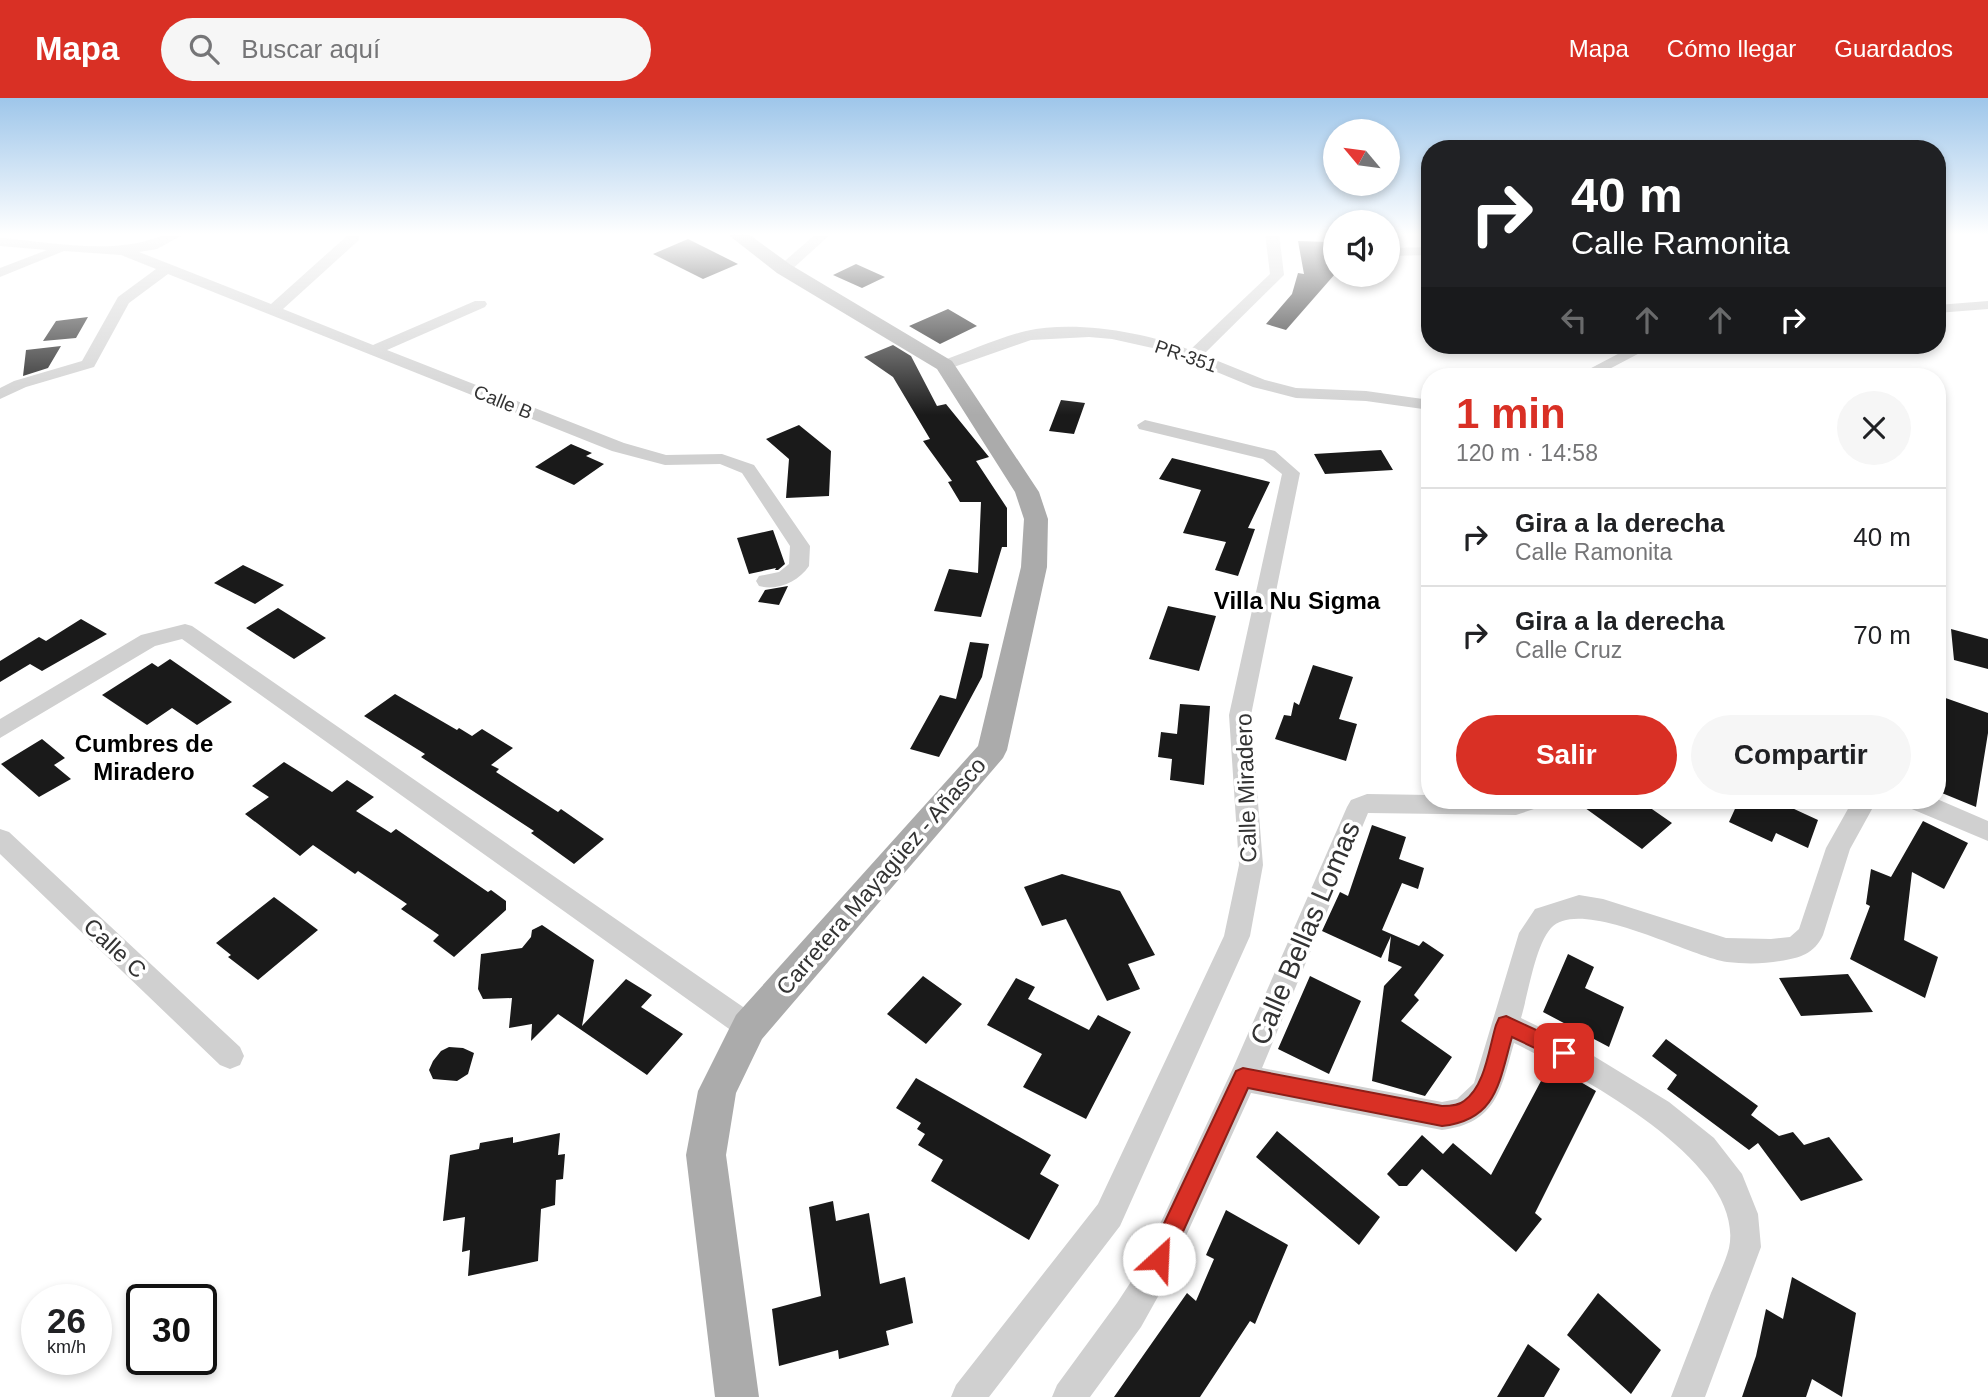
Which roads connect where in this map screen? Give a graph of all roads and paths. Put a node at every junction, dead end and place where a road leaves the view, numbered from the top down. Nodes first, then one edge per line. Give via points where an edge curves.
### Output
1 (132, 294) edge
2 (233, 294) edge
3 (291, 294) edge
4 (827, 294) edge
5 (1258, 294) edge
6 (480, 304) dead end
7 (1988, 305) edge
8 (1946, 308) edge
9 (274, 309) junction
10 (374, 350) junction
11 (1629, 354) edge
12 (1193, 356) junction
13 (945, 365) junction
14 (1600, 368) edge
15 (0, 394) edge
16 (1421, 404) edge
17 (1144, 425) dead end
18 (766, 581) dead end
19 (0, 730) edge
20 (1421, 804) edge
21 (1860, 809) edge
22 (1936, 809) edge
23 (1988, 831) edge
24 (0, 839) edge
25 (1506, 1025) junction
26 (749, 1027) junction
27 (230, 1056) dead end
28 (1243, 1078) junction
29 (737, 1397) edge
30 (968, 1397) edge
31 (1069, 1397) edge
32 (1688, 1397) edge

1 - 15 street via 123,300 88,364
2 - 9 street, Calle B
3 - 9 street
4 - 13 main road, Carretera Mayagüez - Añasco
5 - 12 street
6 - 10 street
7 - 8 street
9 - 10 street, Calle B
10 - 18 street, Calle B via 618,447 666,460 722,459 748,468 800,546 799,566 785,578
11 - 14 street
12 - 13 street, PR-351 / PR-351 via 1112,334 1059,332 1029,335
12 - 16 street, PR-351 / PR-351 via 1258,384 1296,393
13 - 26 main road, Carretera Mayagüez - Añasco via 1027,492 1036,519 1034,567 992,750
17 - 30 street, Calle Miradero via 1269,456 1291,473 1240,715 1251,865 1237,936 1109,1215
19 - 26 street via 148,640 186,631
20 - 28 street, Calle Bellas Lomas via 1367,803 1359,807
21 - 25 street via 1838,848 1810,935 1797,947 1726,950 1603,910 1579,906 1558,911 1544,917 1532,933
22 - 23 street
24 - 27 street, Calle C
25 - 28 street via 1486,1091 1472,1108 1457,1115 1442,1116
25 - 32 street via 1576,1059 1659,1112 1703,1148 1731,1185 1742,1214 1745,1247
26 - 29 main road, Carretera Mayagüez - Añasco via 717,1091 706,1155
28 - 31 street, Calle Bellas Lomas via 1149,1282

